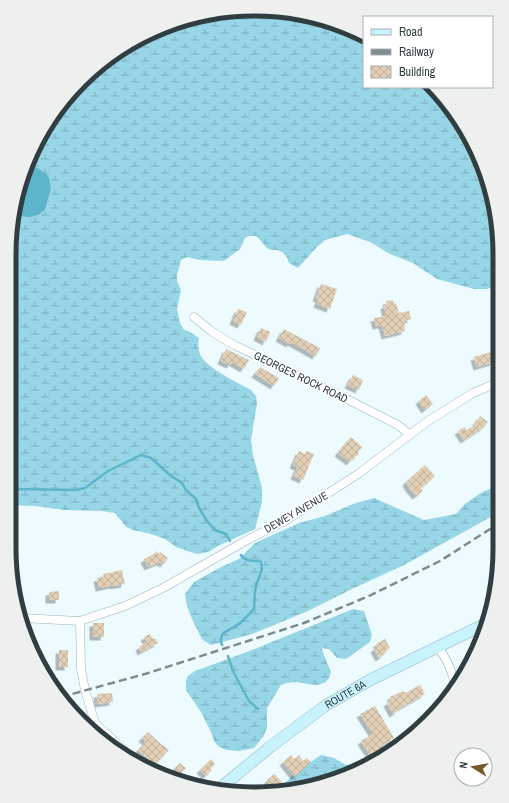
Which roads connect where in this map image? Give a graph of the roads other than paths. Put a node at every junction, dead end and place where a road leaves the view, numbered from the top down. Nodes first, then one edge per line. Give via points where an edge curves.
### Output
1 (194, 317) dead end
2 (493, 385) edge
3 (409, 434) junction
4 (27, 618) edge
5 (80, 621) junction
6 (479, 627) edge
7 (438, 646) junction
8 (454, 679) edge
9 (116, 743) edge
10 (225, 785) edge

1 - 3 street, GEORGES ROCK ROAD via 234,345 398,425
2 - 3 street, DEWEY AVENUE via 473,393
3 - 5 street, DEWEY AVENUE via 358,474 285,521 144,597
4 - 5 street
5 - 9 street via 81,669 85,690 95,723
6 - 7 main road, ROUTE 6A
7 - 8 street
7 - 10 main road, ROUTE 6A via 325,706

